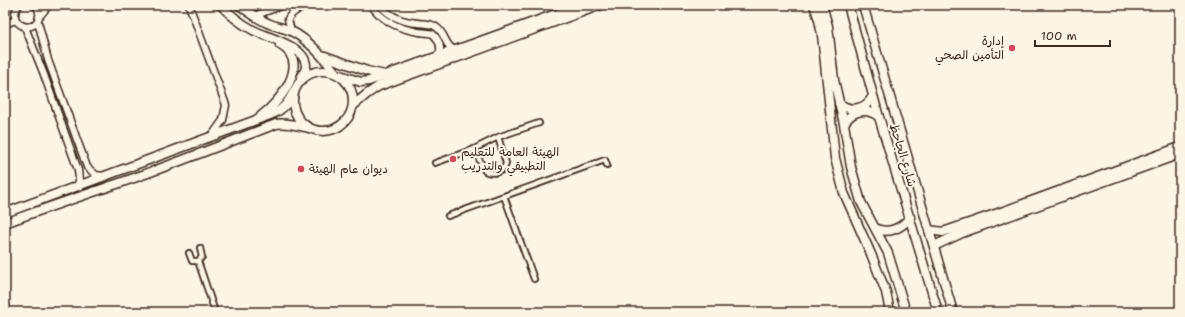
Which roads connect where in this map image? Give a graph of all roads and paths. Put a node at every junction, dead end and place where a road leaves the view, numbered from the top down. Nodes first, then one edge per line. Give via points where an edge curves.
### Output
1 (35, 5) edge
2 (40, 5) edge
3 (190, 5) edge
4 (221, 5) edge
5 (239, 5) edge
6 (283, 5) edge
7 (311, 5) edge
8 (371, 5) edge
9 (380, 5) edge
10 (581, 5) edge
11 (601, 5) edge
12 (814, 5) edge
13 (822, 5) edge
14 (863, 5) edge
15 (16, 6) edge
16 (50, 6) edge
17 (848, 6) edge
18 (254, 16) junction
19 (39, 19) junction
20 (553, 19) junction
21 (16, 20) junction
22 (5, 24) edge
23 (25, 27) junction
24 (291, 32) junction
25 (264, 36) junction
26 (455, 50) junction
27 (322, 55) junction
28 (443, 57) junction
29 (338, 74) junction
30 (385, 76) junction
31 (300, 81) junction
32 (293, 93) junction
33 (873, 96) junction
34 (839, 103) junction
35 (354, 105) junction
36 (879, 117) junction
37 (256, 120) junction
38 (539, 123) dead end
39 (844, 124) junction
40 (309, 128) junction
41 (209, 137) junction
42 (498, 137) junction
43 (1180, 147) edge
44 (474, 148) junction
45 (212, 149) junction
46 (83, 154) junction
47 (1180, 154) edge
48 (849, 155) junction
49 (74, 157) junction
50 (835, 158) junction
51 (435, 163) dead end
52 (607, 165) dead end
53 (851, 167) junction
54 (837, 168) junction
55 (104, 176) junction
56 (560, 176) junction
57 (562, 182) dead end
58 (78, 186) junction
59 (504, 196) junction
60 (5, 213) edge
61 (448, 216) dead end
62 (910, 217) junction
63 (5, 223) edge
64 (875, 228) junction
65 (929, 230) junction
66 (915, 233) junction
67 (945, 236) junction
68 (882, 241) junction
69 (934, 246) junction
70 (200, 248) dead end
71 (189, 253) dead end
72 (198, 262) junction
73 (534, 279) dead end
74 (945, 284) junction
75 (930, 287) junction
76 (216, 312) edge
77 (890, 312) edge
78 (906, 312) edge
79 (938, 312) edge
80 (953, 312) edge

1 - 19 street via 40,12
2 - 16 street
3 - 41 street via 226,105 223,120
4 - 25 street via 240,22
5 - 18 street
6 - 18 street
7 - 24 street via 295,10 290,15 288,19
8 - 28 street via 379,15 395,25 407,30 433,34 440,45
9 - 26 street via 390,15 402,21 437,27 448,46
10 - 20 street
11 - 20 street
12 - 50 street via 822,35
13 - 34 street via 828,26
14 - 65 street, شارع الجاحظ
15 - 21 street
16 - 19 street
17 - 33 street, شارع الجاحظ
18 - 24 street
19 - 23 street via 34,25
19 - 46 street via 48,60
20 - 26 street
20 - 28 street
21 - 22 street
21 - 23 street
23 - 49 street
24 - 27 street
25 - 31 street via 293,47 301,54 306,68
25 - 37 street via 286,48 295,66 293,77 280,98 269,111
26 - 28 street
27 - 29 street
27 - 30 street
28 - 30 street
28 - 35 street via 379,86
29 - 30 street via 360,82
29 - 31 street via 327,70 317,71
29 - 35 street via 351,88
31 - 32 street
32 - 37 street via 288,104 282,109
32 - 40 street via 292,104 295,114
33 - 34 street via 866,105 858,109 850,109
33 - 36 street, شارع الجاحظ
34 - 39 street
35 - 40 street via 347,120 340,126 323,132
36 - 39 street via 869,111 858,111 848,117
36 - 62 street, شارع الجاحظ
37 - 41 street
38 - 42 street
39 - 48 street
40 - 45 street via 276,124
41 - 45 street
41 - 55 street
42 - 44 street
42 - 44 street via 506,163 503,170 491,173 485,171
43 - 67 street via 1004,211
44 - 51 street
45 - 63 street
46 - 49 street
46 - 55 street via 90,171
47 - 67 street
48 - 50 street via 844,160
48 - 53 street
49 - 58 street via 79,175
50 - 54 street
52 - 56 street via 605,160
53 - 54 street via 845,164
53 - 64 street via 861,202
54 - 77 street via 847,200 886,292
55 - 58 street
56 - 57 street
56 - 59 street
58 - 60 street
59 - 61 street
59 - 73 street
62 - 64 street via 901,227 886,232
62 - 66 street, شارع الجاحظ
64 - 68 street
65 - 67 street
65 - 69 street, شارع الجاحظ
66 - 68 street via 902,231 888,235
66 - 75 street, شارع الجاحظ
67 - 69 street
68 - 78 street
69 - 74 street, شارع الجاحظ
70 - 72 street via 202,257
71 - 72 street via 192,261
72 - 76 street
74 - 75 street via 938,288
74 - 80 street, شارع الجاحظ
75 - 79 street, شارع الجاحظ

